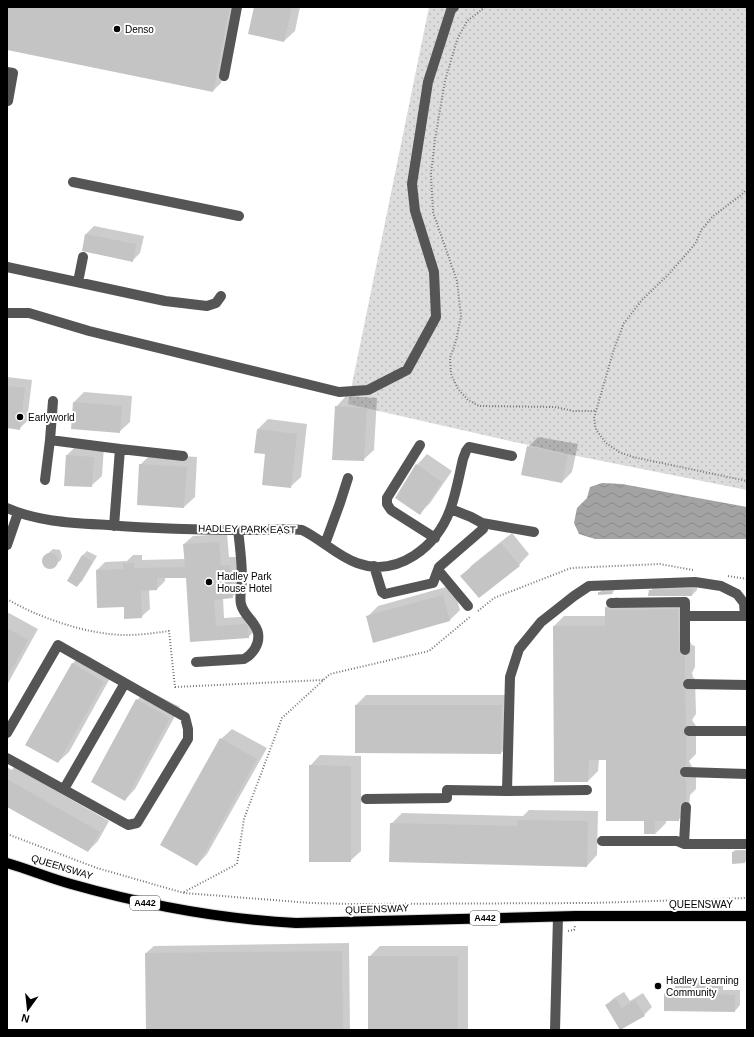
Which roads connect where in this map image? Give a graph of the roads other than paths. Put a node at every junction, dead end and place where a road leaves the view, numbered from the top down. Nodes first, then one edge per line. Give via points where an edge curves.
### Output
1 (237, 7) edge
2 (454, 7) edge
3 (7, 72) edge
4 (224, 76) dead end
5 (8, 101) dead end
6 (73, 182) dead end
7 (239, 216) dead end
8 (82, 257) dead end
9 (7, 267) edge
10 (78, 282) junction
11 (221, 296) dead end
12 (7, 313) edge
13 (53, 401) dead end
14 (50, 440) junction
15 (420, 445) dead end
16 (120, 449) junction
17 (183, 456) dead end
18 (512, 456) dead end
19 (348, 478) dead end
20 (45, 480) dead end
21 (7, 508) edge
22 (451, 509) junction
23 (18, 513) junction
24 (482, 523) junction
25 (114, 526) junction
26 (238, 530) junction
27 (534, 532) dead end
28 (435, 538) junction
29 (325, 544) junction
30 (7, 545) edge
31 (374, 566) junction
32 (438, 570) junction
33 (611, 603) dead end
34 (468, 606) dead end
35 (685, 616) junction
36 (746, 616) edge
37 (685, 650) dead end
38 (196, 662) dead end
39 (125, 683) junction
40 (688, 684) dead end
41 (747, 685) edge
42 (689, 731) dead end
43 (747, 731) edge
44 (7, 733) edge
45 (7, 758) edge
46 (685, 772) dead end
47 (747, 774) edge
48 (64, 789) junction
49 (507, 790) junction
50 (586, 790) dead end
51 (366, 799) dead end
52 (686, 807) dead end
53 (602, 841) dead end
54 (684, 844) junction
55 (747, 844) edge
56 (9, 863) edge
57 (558, 916) junction
58 (747, 916) edge
59 (555, 1030) edge

1 - 4 street
2 - 12 street via 428,82 412,184 415,211 434,272 436,317 407,370 368,390 339,392 89,331 29,313
3 - 5 street via 13,73
6 - 7 street
8 - 10 street
9 - 10 street
10 - 11 street via 165,301 207,306 216,303
13 - 14 street
14 - 16 street
14 - 20 street
15 - 28 street via 387,498 387,504 391,510
16 - 17 street
16 - 25 street
18 - 22 street, HADLEY PARK EAST via 469,447 463,459
19 - 29 street
21 - 23 street, HADLEY PARK EAST
22 - 24 street
22 - 28 street, HADLEY PARK EAST
23 - 25 street, HADLEY PARK EAST via 69,523
23 - 30 street
24 - 27 street
24 - 32 street via 483,529 448,558
25 - 26 street, HADLEY PARK EAST
26 - 29 street, HADLEY PARK EAST via 302,530
26 - 38 street via 241,605 257,630 258,640 255,648 244,659
28 - 31 street, HADLEY PARK EAST via 420,552 396,565
29 - 31 street, HADLEY PARK EAST via 357,563
31 - 32 street via 382,592 385,594 433,583
32 - 34 street
33 - 35 street via 684,602
35 - 36 street
35 - 37 street
36 - 49 street via 744,603 737,594 721,586 695,582 589,586 574,596 541,622 519,649 510,677
39 - 44 street via 58,645
39 - 48 street
39 - 48 street via 186,717 188,739 138,823 128,824
40 - 41 street
42 - 43 street
45 - 48 street
46 - 47 street
49 - 50 street
49 - 51 street via 447,790 447,798
52 - 54 street
53 - 54 street via 677,841
54 - 55 street
56 - 57 main road, QUEENSWAY / A442 via 69,884 150,904 194,913 261,921 296,923
57 - 58 main road, QUEENSWAY / A442
57 - 59 street

